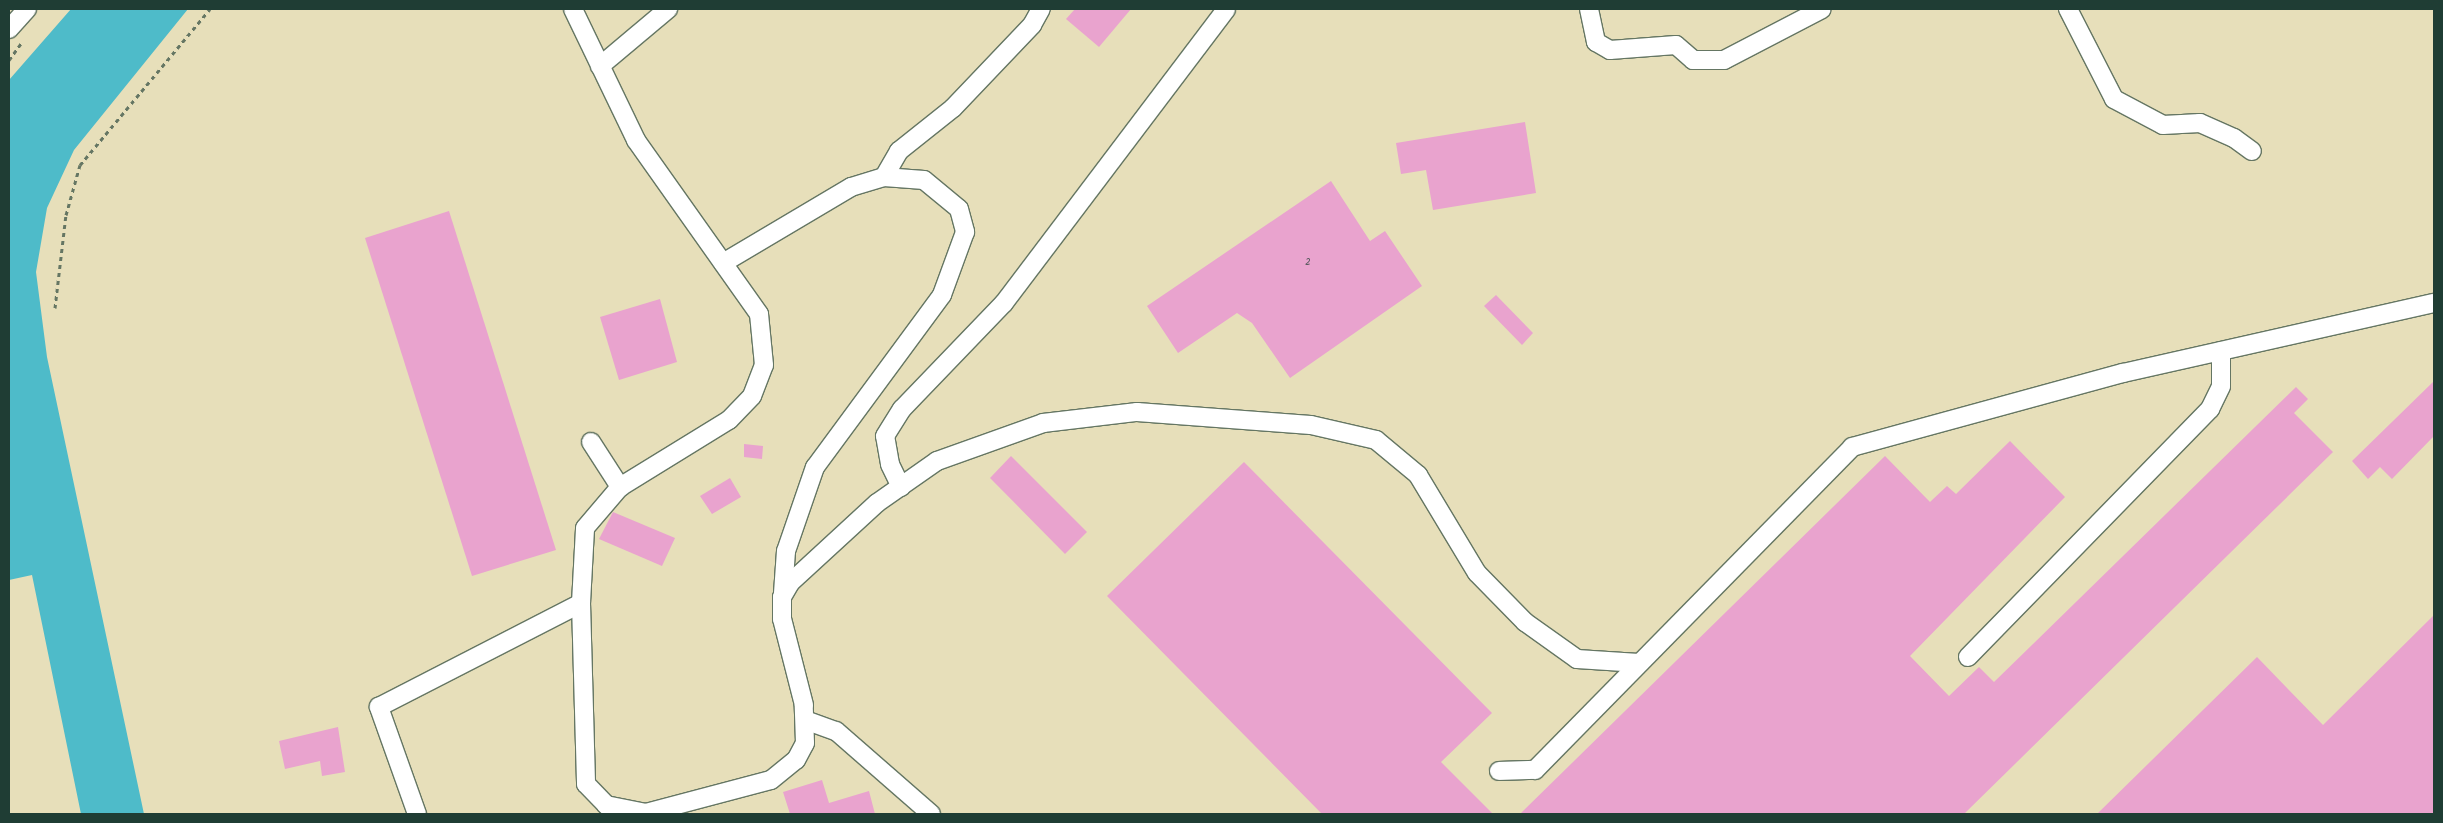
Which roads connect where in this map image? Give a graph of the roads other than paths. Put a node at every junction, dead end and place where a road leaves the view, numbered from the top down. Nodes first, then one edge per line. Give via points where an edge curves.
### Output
1 (27, 9) edge
2 (573, 9) edge
3 (668, 9) edge
4 (1041, 9) edge
5 (1226, 9) edge
6 (1589, 9) edge
7 (1822, 9) edge
8 (2068, 9) edge
9 (9, 30) edge
10 (600, 66) junction
11 (2252, 152) dead end
12 (884, 177) junction
13 (723, 263) junction
14 (2434, 303) edge
15 (2221, 351) junction
16 (591, 442) dead end
17 (620, 487) junction
18 (900, 487) junction
19 (782, 597) junction
20 (580, 603) junction
21 (1968, 657) dead end
22 (1639, 663) junction
23 (804, 720) junction
24 (1499, 771) dead end
25 (417, 814) edge
26 (931, 814) edge

1 - 9 street
2 - 10 street
3 - 10 street
4 - 12 street via 1032,25 953,108 899,151
5 - 18 street via 1004,304 902,409 885,436 890,464
6 - 7 street via 1596,42 1610,50 1676,45 1693,60 1716,60
8 - 11 street via 2114,99 2163,125 2200,123 2234,138
10 - 13 street via 636,140
12 - 13 street via 851,187
12 - 19 street via 924,180 932,185 959,209 965,232 942,295 815,468 786,550
13 - 17 street via 759,314 764,365 752,396 730,420
14 - 15 street
15 - 21 street via 2221,386 2210,410
15 - 22 street via 1930,423 1852,447
16 - 17 street
17 - 20 street via 585,528
18 - 19 street via 790,582
18 - 22 street via 937,461 1043,424 1137,412 1311,425 1376,440 1418,475 1477,573 1525,622 1577,659
19 - 23 street via 782,619
20 - 23 street via 586,784 606,805 646,813 771,780 796,760 805,743
20 - 25 street via 379,707
22 - 24 street via 1535,770
23 - 26 street via 836,731

